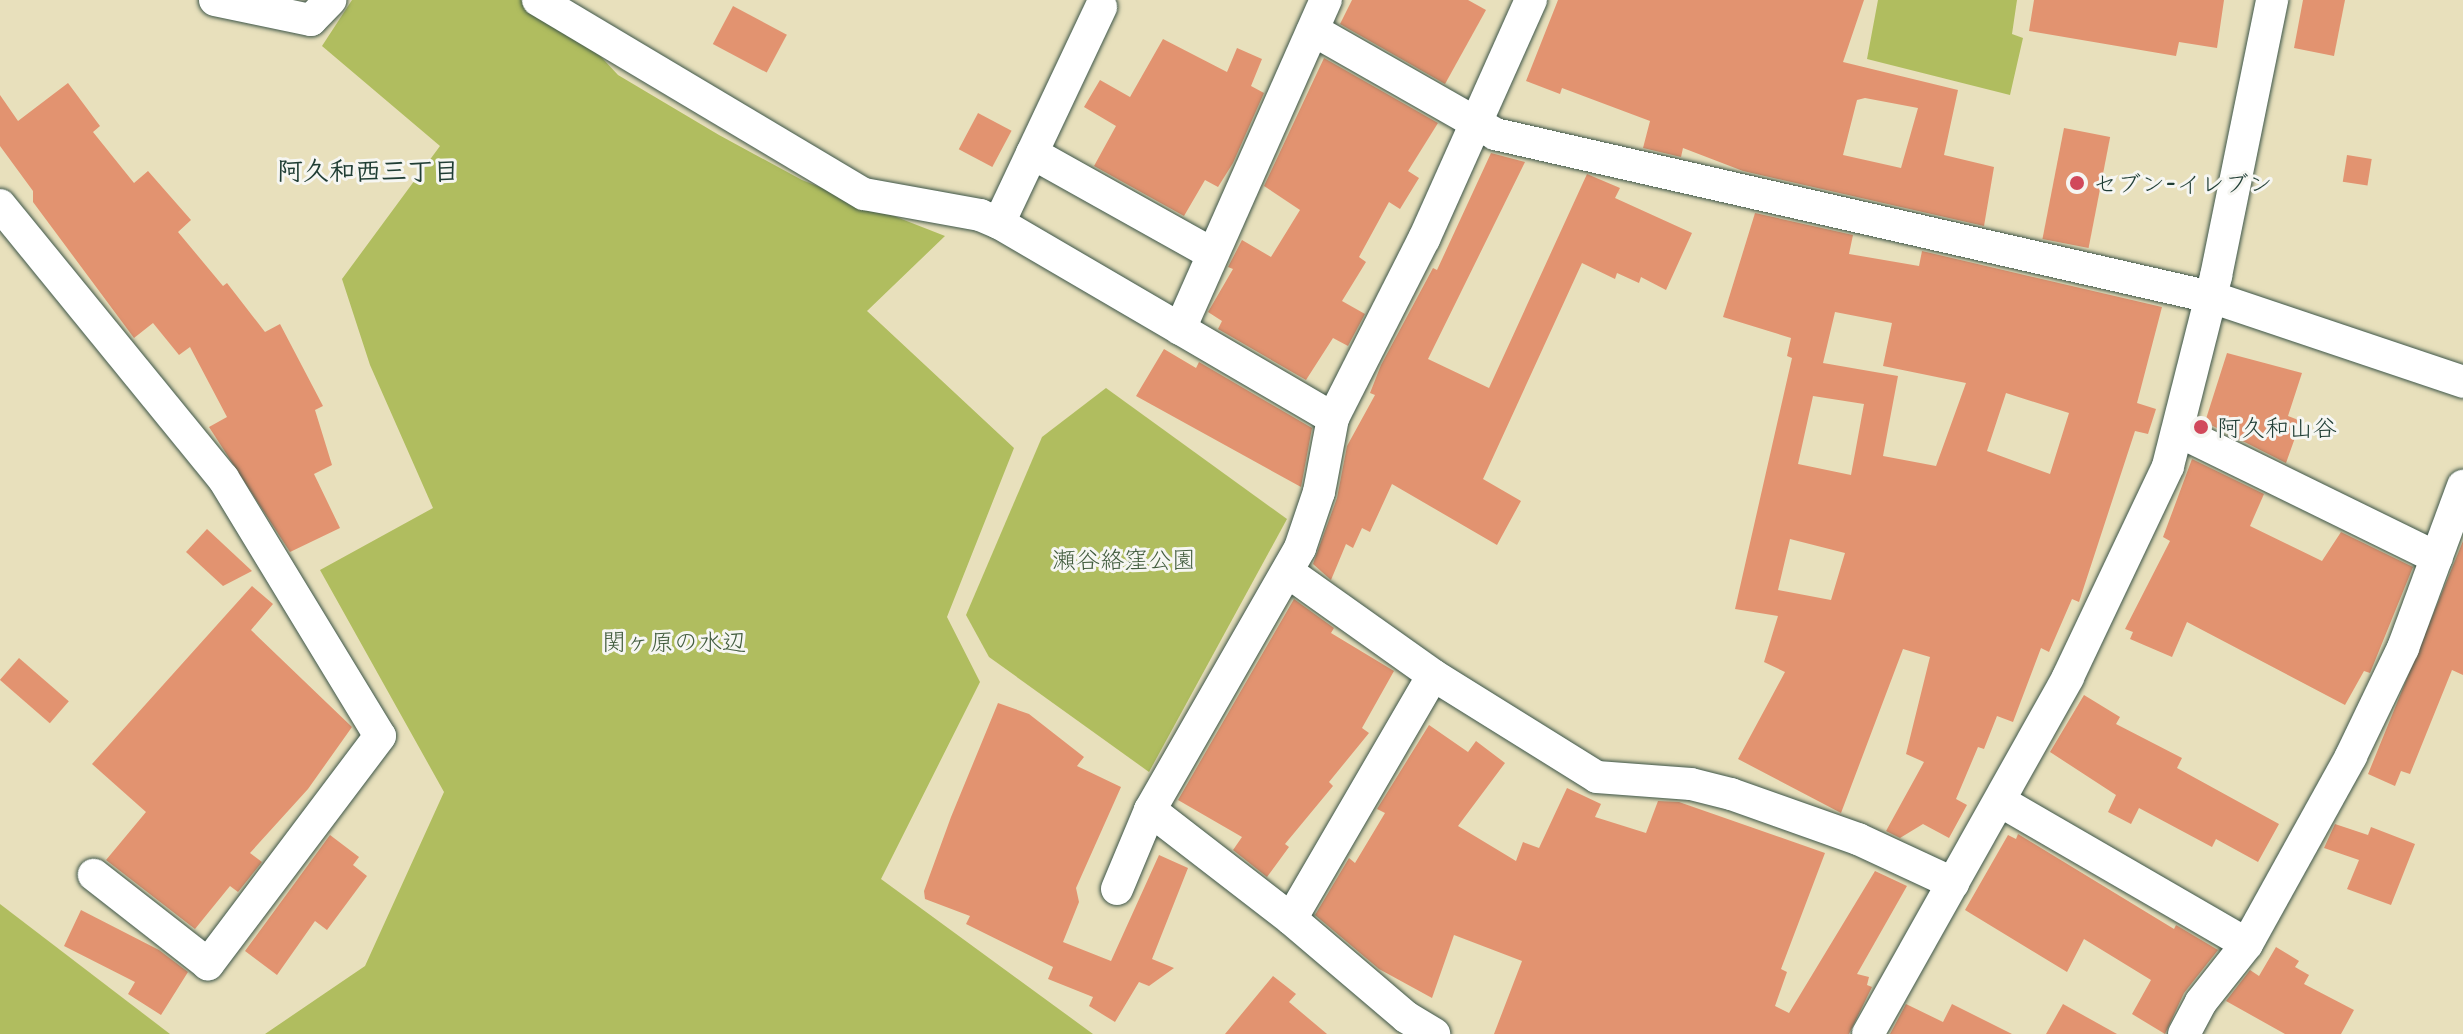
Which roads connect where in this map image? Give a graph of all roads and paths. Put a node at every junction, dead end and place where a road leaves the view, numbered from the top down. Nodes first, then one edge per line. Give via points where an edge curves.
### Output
1 (215, 0) edge
2 (330, 0) edge
3 (538, 0) edge
4 (1326, 0) edge
5 (1531, 0) edge
6 (2272, 0) edge
7 (1101, 7) dead end
8 (1313, 30) junction
9 (1473, 124) junction
10 (1032, 153) junction
11 (0, 205) edge
12 (999, 223) junction
13 (1213, 254) junction
14 (2211, 297) junction
15 (1180, 329) junction
16 (2463, 382) edge
17 (1333, 418) junction
18 (2178, 431) junction
19 (2463, 486) edge
20 (2437, 558) junction
21 (1288, 572) junction
22 (1433, 675) junction
23 (2000, 801) junction
24 (1150, 810) junction
25 (94, 875) dead end
26 (1953, 883) junction
27 (1117, 889) dead end
28 (1291, 919) junction
29 (2247, 944) junction
30 (1434, 1034) edge
31 (1868, 1034) edge
32 (2184, 1034) edge

1 - 2 street via 311,20
3 - 12 street via 864,194
4 - 8 street
5 - 9 street
6 - 14 street
7 - 10 street
8 - 9 street
8 - 13 street
9 - 14 street via 1882,225
9 - 17 street via 1424,239
10 - 12 street
10 - 13 street
11 - 25 street via 223,478 380,736 208,964
12 - 15 street
13 - 15 street
14 - 16 street
14 - 18 street
15 - 17 street
17 - 21 street via 1319,492
18 - 20 street
18 - 23 street via 2168,466 2100,616
19 - 20 street
20 - 29 street via 2403,648 2351,756
21 - 22 street
21 - 24 street
22 - 26 street via 1597,777 1691,784 1731,794 1858,839
22 - 28 street
23 - 26 street
23 - 29 street
24 - 27 street
24 - 28 street
26 - 31 street
28 - 30 street via 1351,973
29 - 32 street via 2201,1002

